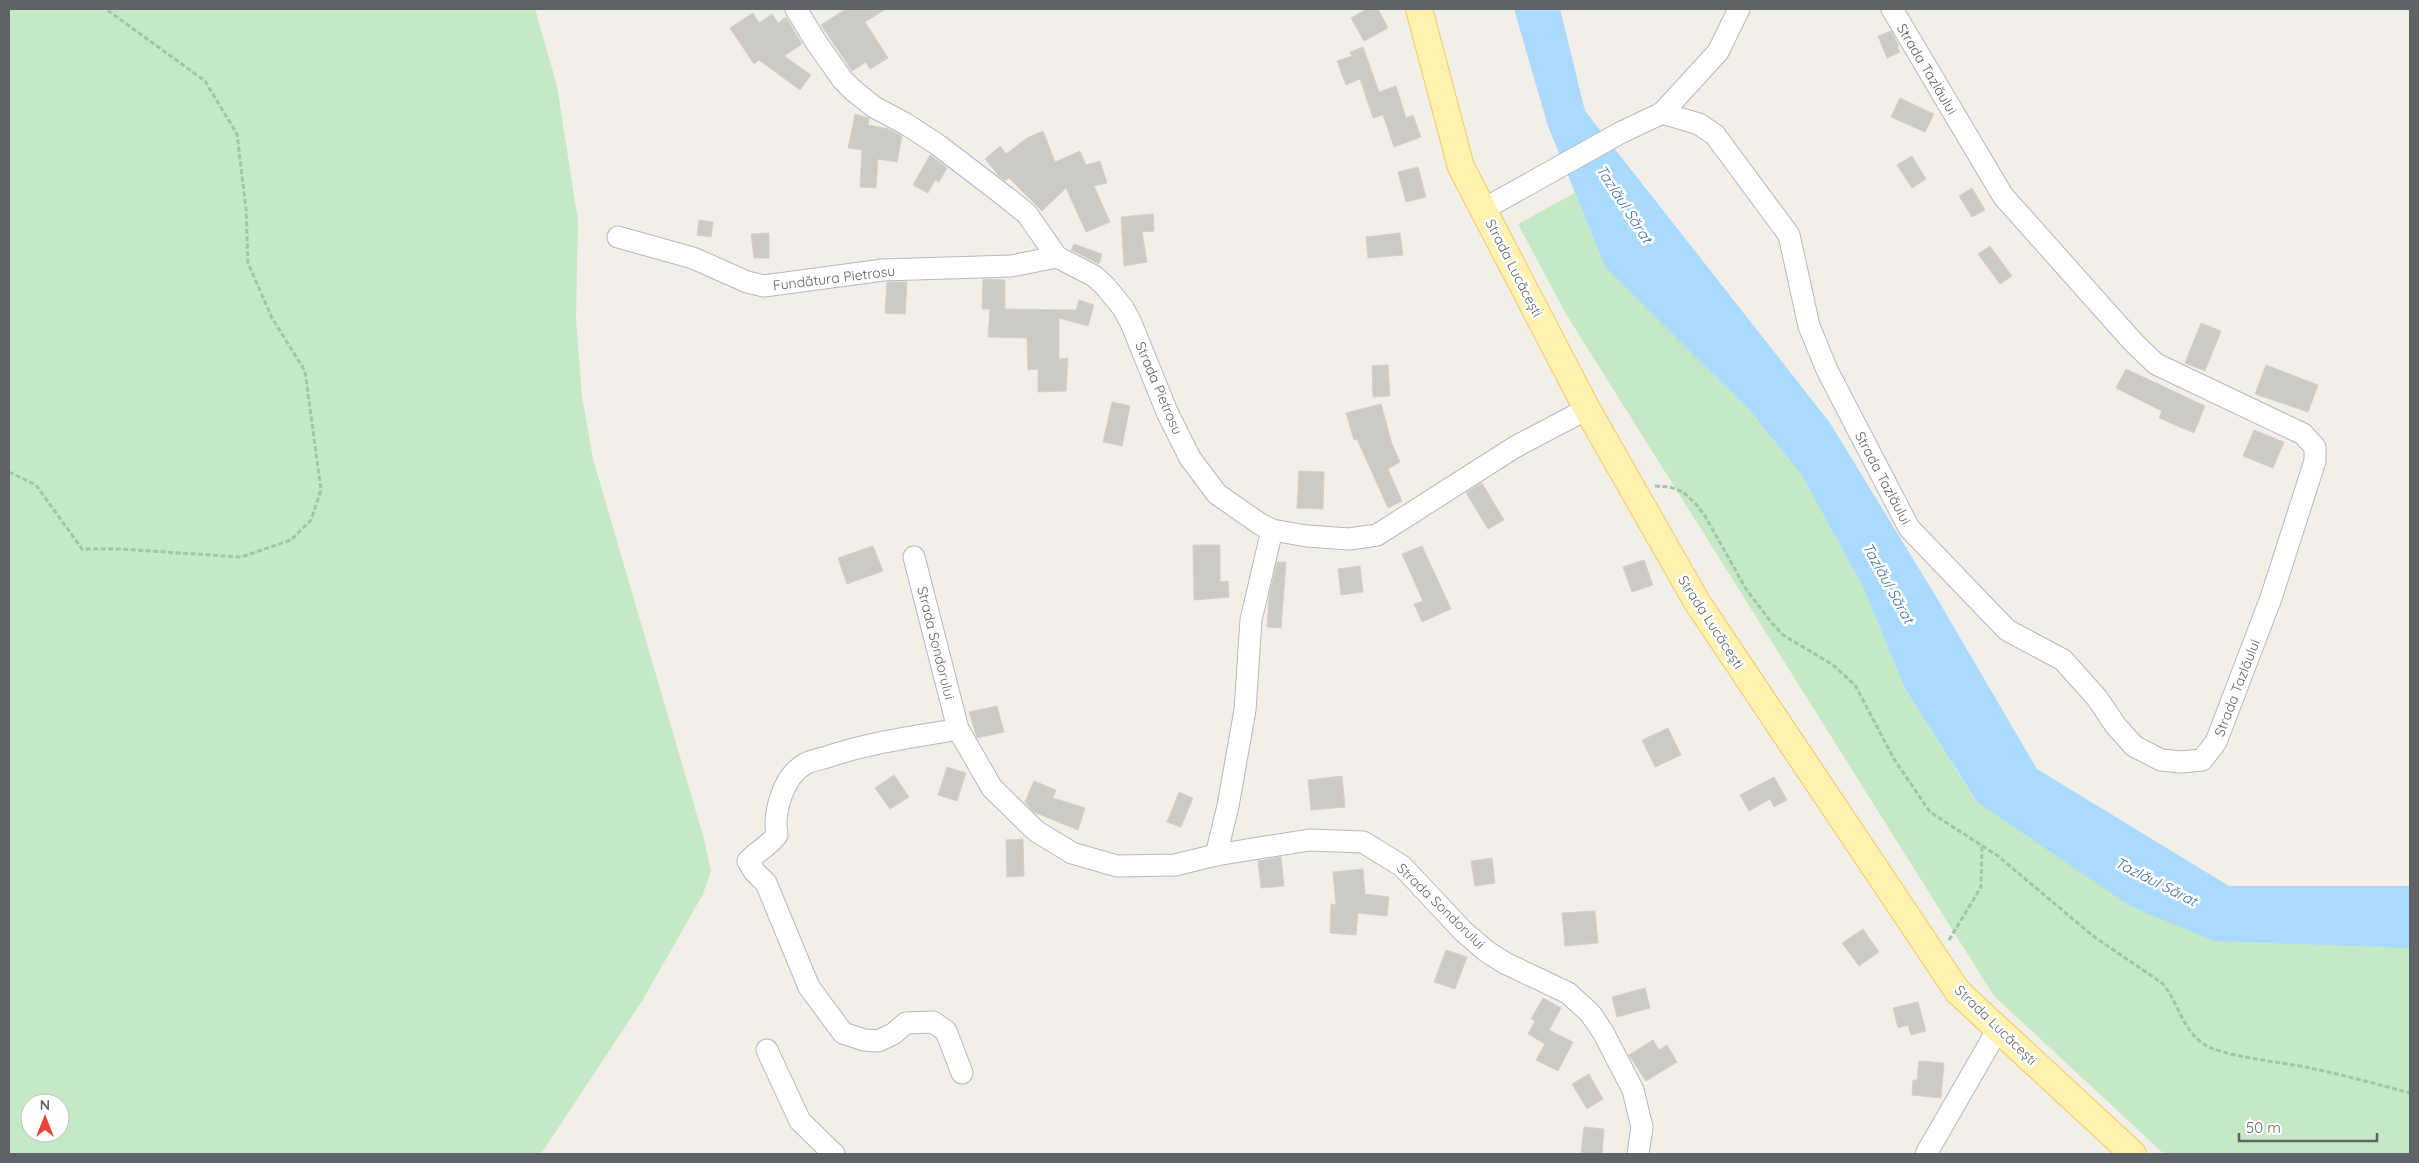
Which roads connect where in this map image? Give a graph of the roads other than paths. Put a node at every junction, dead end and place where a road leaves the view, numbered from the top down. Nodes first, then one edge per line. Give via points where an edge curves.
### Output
1 (796, 9) edge
2 (1419, 9) edge
3 (1739, 9) edge
4 (1892, 9) edge
5 (1662, 113) junction
6 (1484, 209) junction
7 (618, 237) dead end
8 (1058, 257) junction
9 (1586, 408) junction
10 (1272, 530) junction
11 (914, 557) dead end
12 (958, 728) junction
13 (1216, 854) junction
14 (1998, 1029) junction
15 (767, 1050) dead end
16 (962, 1072) dead end
17 (834, 1154) edge
18 (1638, 1154) edge
19 (1926, 1154) edge
20 (2133, 1154) edge

1 - 8 street, Strada Pietrosu via 821,49 854,91 938,145 1027,214
2 - 6 main road, Strada Lucăcești via 1461,167
3 - 5 street via 1718,52
4 - 5 street, Strada Tazlăului via 2003,196 2134,343 2156,364 2303,434 2315,448 2315,461 2271,598 2216,742 2202,760 2161,760 2134,746 2063,660 2008,630 1909,528 1827,370 1809,326 1789,235 1715,135 1699,124
5 - 6 street
6 - 9 main road, Strada Lucăcești
7 - 8 street, Fundătura Pietrosu via 694,258 747,282 764,286 883,270 1011,266
8 - 10 street, Strada Pietrosu via 1094,276 1123,308 1167,412 1190,458 1205,478 1231,505
9 - 10 street, Strada Pietrosu via 1515,447 1377,536 1330,538
9 - 14 main road, Strada Lucăcești via 1697,602 1958,992
10 - 13 street via 1251,620 1245,710
11 - 12 street, Strada Sondorului
12 - 13 street, Strada Sondorului via 992,788 1036,831 1072,853 1117,866 1175,865
12 - 16 street via 851,749 804,765 792,776 777,804 777,835 767,848 756,852 748,861 766,882 809,987 843,1033 878,1041 894,1034 906,1023 933,1022 946,1031
13 - 18 street, Strada Sondorului via 1308,840 1363,842 1402,866 1486,951 1568,993 1590,1012 1633,1090 1642,1127
14 - 19 street
14 - 20 main road, Strada Lucăcești
15 - 17 street via 800,1121

